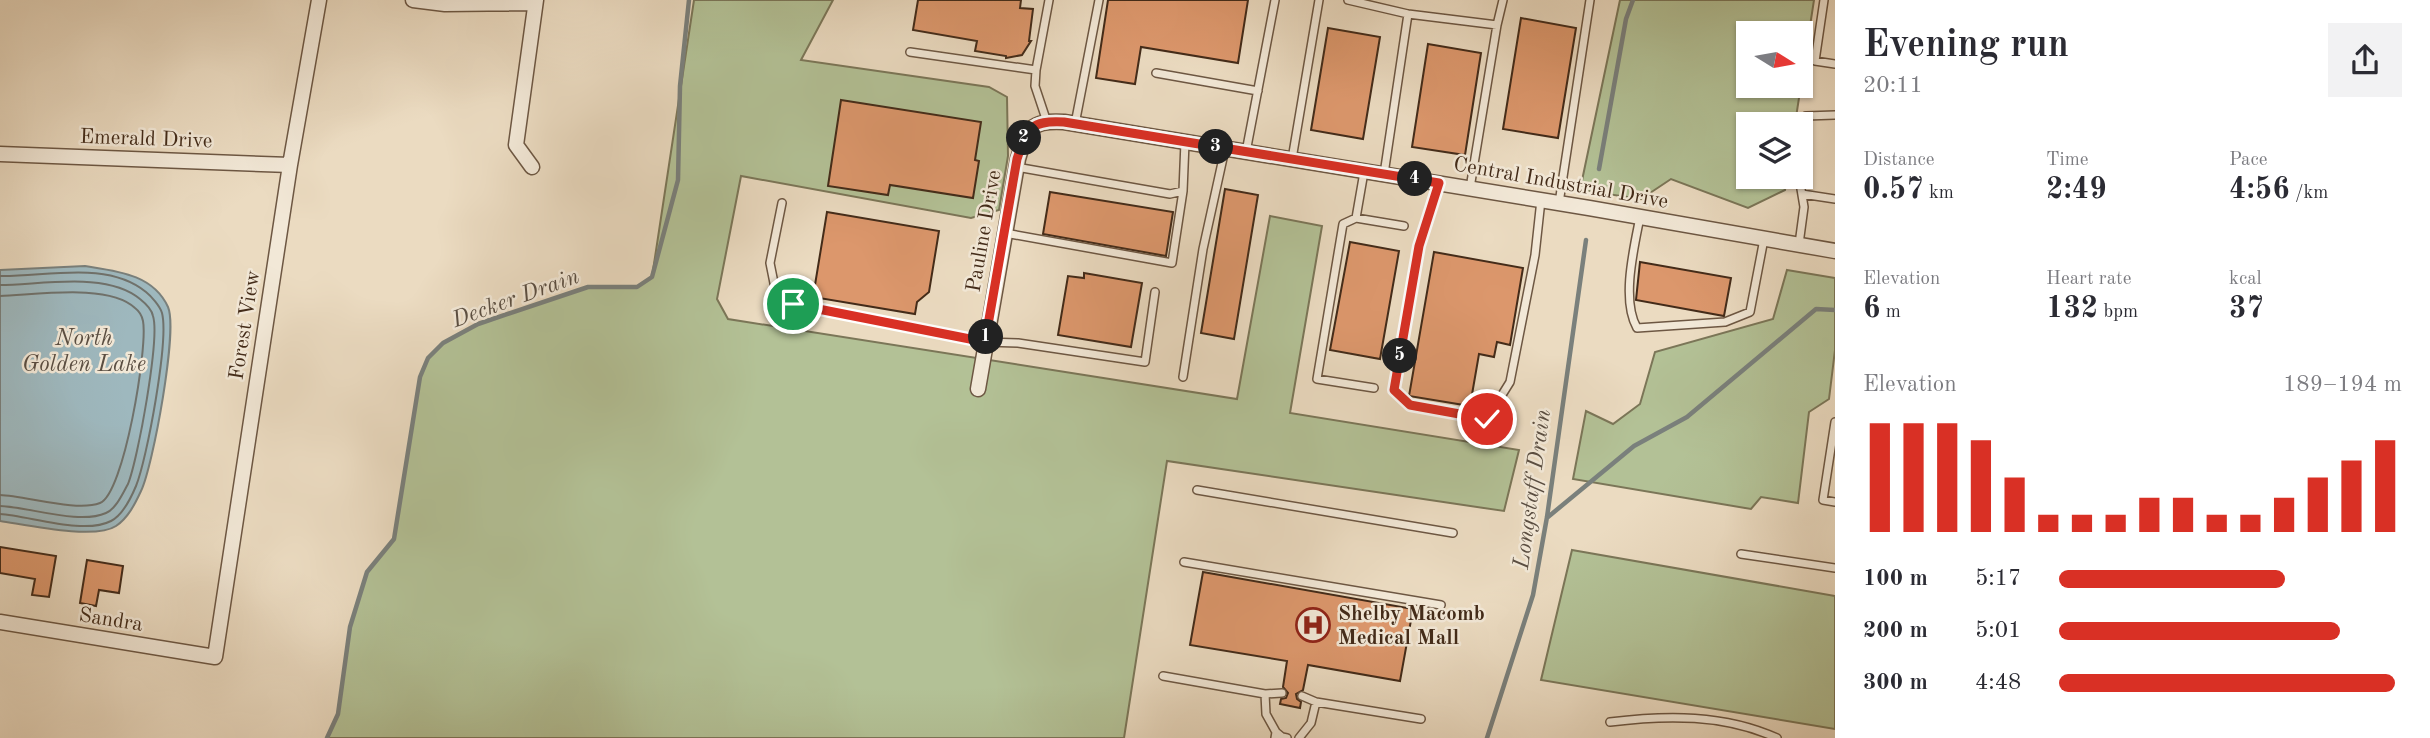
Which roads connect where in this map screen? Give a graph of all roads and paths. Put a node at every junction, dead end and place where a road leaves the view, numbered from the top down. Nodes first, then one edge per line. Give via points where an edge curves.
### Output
1 (319, 0) edge
2 (413, 0) edge
3 (1049, 0) edge
4 (1099, 0) edge
5 (1275, 0) edge
6 (1319, 0) edge
7 (1348, 0) edge
8 (1503, 0) edge
9 (1590, 0) edge
10 (1824, 0) edge
11 (536, 2) edge
12 (1408, 14) junction
13 (1497, 25) junction
14 (910, 52) dead end
15 (1835, 64) edge
16 (1036, 70) junction
17 (1156, 73) dead end
18 (1258, 91) junction
19 (1835, 115) edge
20 (1813, 116) edge
21 (1047, 122) junction
22 (1075, 124) junction
23 (1032, 126) joint
24 (1185, 141) junction
25 (1226, 148) junction
26 (1246, 152) junction
27 (0, 154) edge
28 (1292, 159) junction
29 (290, 165) junction
30 (532, 167) dead end
31 (1016, 167) junction
32 (1364, 171) junction
33 (1384, 174) junction
34 (1439, 183) junction
35 (1470, 188) junction
36 (1801, 189) edge
37 (1184, 191) junction
38 (1802, 194) junction
39 (1835, 199) edge
40 (1541, 200) junction
41 (782, 203) dead end
42 (1559, 203) junction
43 (1640, 217) junction
44 (1356, 218) junction
45 (1404, 226) dead end
46 (1004, 233) junction
47 (1765, 239) junction
48 (1799, 245) junction
49 (1835, 251) edge
50 (1155, 292) dead end
51 (985, 342) junction
52 (1183, 377) dead end
53 (1374, 388) dead end
54 (978, 389) dead end
55 (1835, 422) edge
56 (1197, 490) dead end
57 (1835, 502) edge
58 (1453, 533) dead end
59 (1741, 554) dead end
60 (1184, 562) dead end
61 (1835, 568) edge
62 (1441, 605) dead end
63 (0, 622) edge
64 (215, 657) joint
65 (1163, 676) dead end
66 (1282, 693) dead end
67 (1265, 694) junction
68 (1303, 696) dead end
69 (1316, 702) junction
70 (1421, 719) dead end
71 (1610, 722) dead end
72 (1276, 735) edge
73 (1297, 737) edge
74 (1287, 738) edge
75 (1777, 738) edge

1 - 29 street, Forest View
2 - 11 street
3 - 16 lane
4 - 22 lane
5 - 18 lane
6 - 28 lane
7 - 12 lane
8 - 13 lane
9 - 42 lane
10 - 15 lane via 1815,61
11 - 30 street via 516,145
12 - 13 lane
12 - 33 lane
13 - 35 lane
14 - 16 lane
16 - 21 lane via 1035,86
17 - 18 lane
18 - 26 lane
19 - 20 lane
21 - 22 street, Central Industrial Drive
21 - 23 street, Central Industrial Drive
22 - 24 street, Central Industrial Drive
23 - 31 street, Pauline Drive
24 - 25 street, Central Industrial Drive
24 - 37 lane
25 - 26 street, Central Industrial Drive
25 - 52 lane via 1203,249
26 - 28 street, Central Industrial Drive
27 - 29 street, Emerald Drive
28 - 32 street, Central Industrial Drive
29 - 64 street, Forest View
31 - 37 lane via 1170,194
31 - 46 street, Pauline Drive
32 - 33 street, Central Industrial Drive
32 - 44 lane
33 - 34 street, Central Industrial Drive
34 - 35 street, Central Industrial Drive
34 - 40 lane via 1419,246 1394,390 1410,405 1487,419 1510,382
35 - 40 street, Central Industrial Drive
36 - 38 lane
37 - 46 lane via 1172,263
38 - 39 lane
38 - 48 lane
40 - 42 street, Central Industrial Drive
41 - 51 lane via 770,263 775,288 793,304
42 - 43 street, Central Industrial Drive
43 - 47 street, Central Industrial Drive
43 - 47 lane via 1631,266 1631,317 1637,328 1725,322 1750,312
44 - 45 lane
44 - 53 lane via 1343,225 1317,379
46 - 51 street, Pauline Drive
47 - 48 street, Central Industrial Drive
48 - 49 street, Central Industrial Drive
50 - 51 lane via 1145,362
51 - 54 street, Pauline Drive
55 - 57 lane via 1823,500
56 - 58 lane
59 - 61 lane
60 - 62 lane
63 - 64 street, Sandra
65 - 67 lane
66 - 67 lane
67 - 72 lane via 1266,715
68 - 69 lane
69 - 70 lane
69 - 73 lane via 1311,723
71 - 75 lane via 1661,716 1732,723
72 - 74 lane

